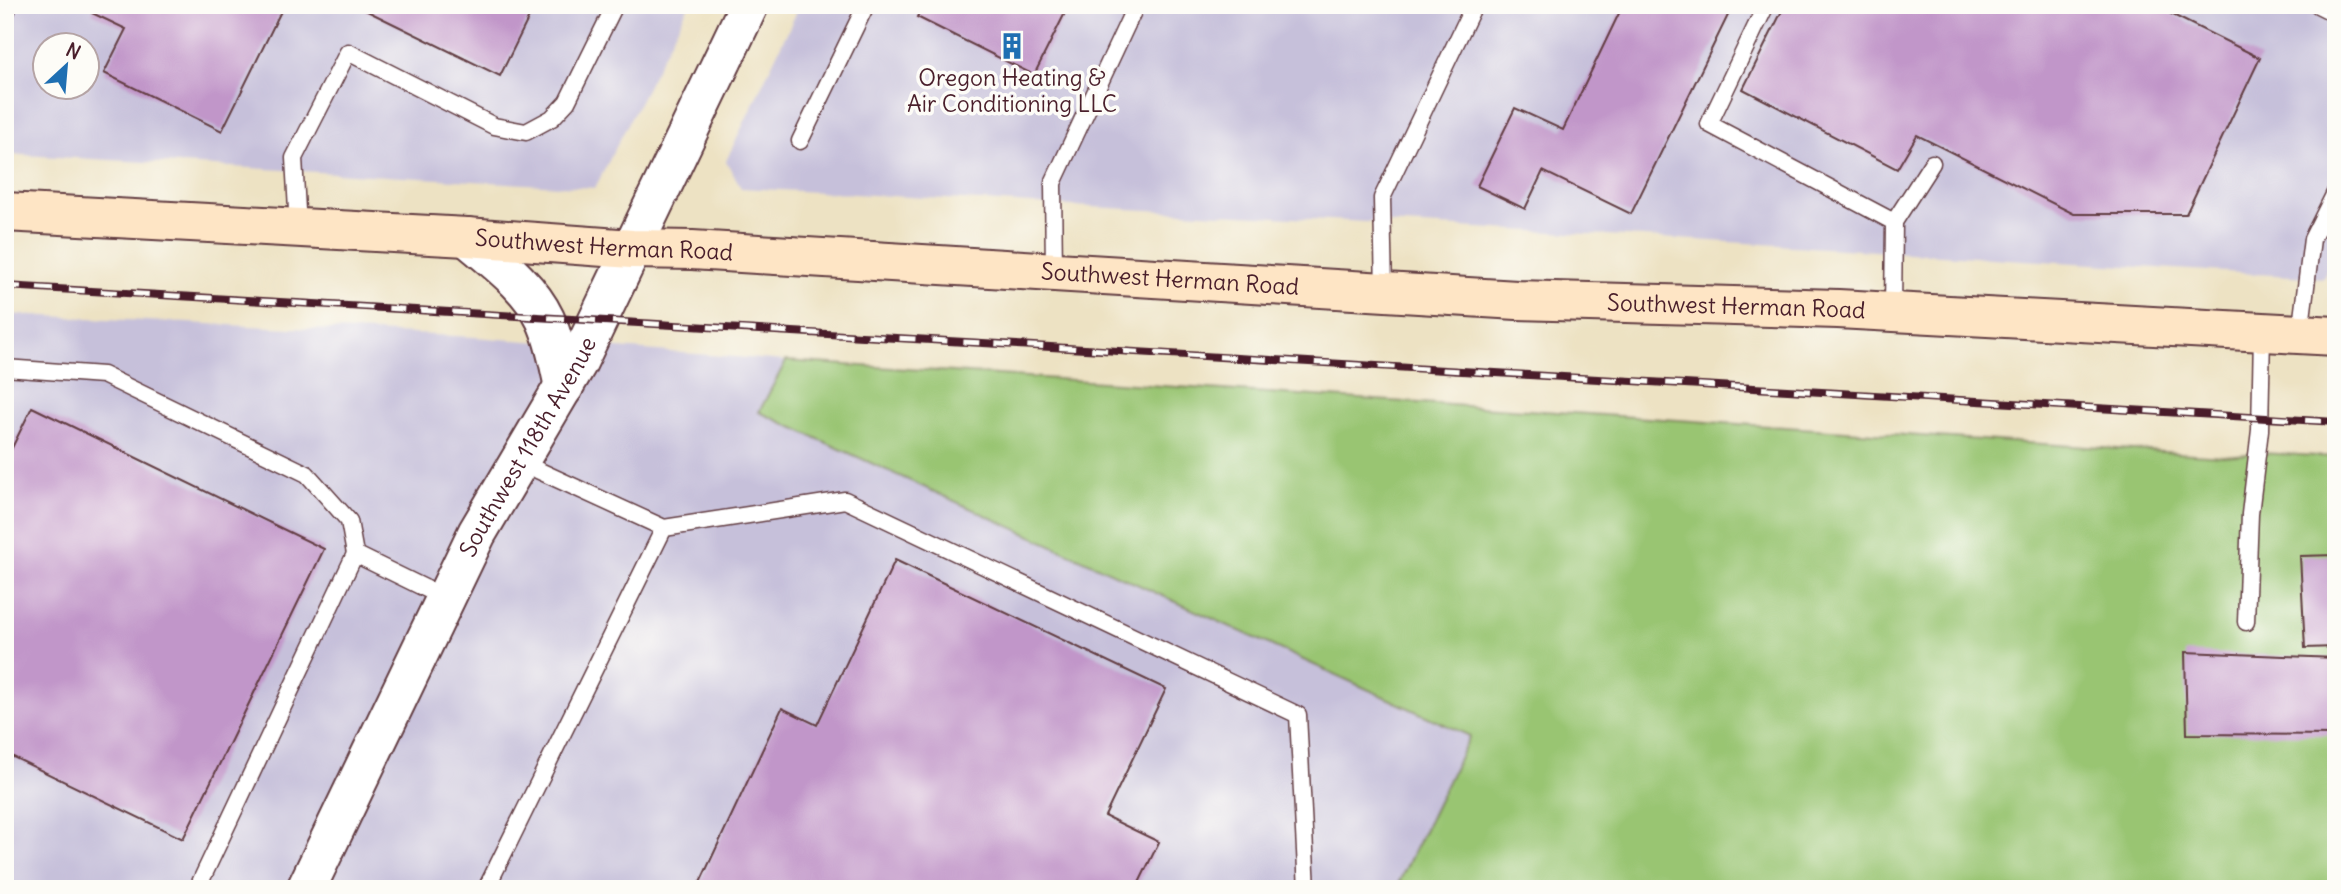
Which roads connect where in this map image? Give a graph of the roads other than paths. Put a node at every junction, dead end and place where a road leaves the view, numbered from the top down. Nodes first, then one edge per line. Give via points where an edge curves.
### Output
1 (9, 5) edge
2 (615, 5) edge
3 (750, 5) edge
4 (866, 5) edge
5 (1136, 5) edge
6 (1474, 5) edge
7 (1766, 5) edge
8 (2318, 5) edge
9 (2336, 14) edge
10 (5, 15) edge
11 (800, 141) dead end
12 (1932, 163) dead end
13 (2336, 191) edge
14 (5, 212) edge
15 (1894, 222) junction
16 (298, 228) junction
17 (467, 237) junction
18 (632, 249) junction
19 (1054, 272) junction
20 (1384, 292) junction
21 (1893, 311) junction
22 (2262, 334) junction
23 (2318, 335) edge
24 (5, 368) edge
25 (564, 387) junction
26 (520, 462) junction
27 (664, 528) junction
28 (355, 554) junction
29 (445, 598) junction
30 (2246, 622) dead end
31 (197, 889) edge
32 (306, 889) edge
33 (486, 889) edge
34 (1307, 889) edge

1 - 10 lane
2 - 16 lane via 567,103 552,118 526,132 494,126 348,52 293,158
3 - 18 street, Southwest 118th Avenue
4 - 11 lane
5 - 19 lane via 1053,183
6 - 20 lane via 1382,198
7 - 15 lane via 1709,124
8 - 9 lane
12 - 15 lane
13 - 23 lane via 2312,239
14 - 16 main road, Southwest Herman Road
15 - 21 lane
16 - 17 main road, Southwest Herman Road
17 - 18 main road, Southwest Herman Road
17 - 25 street via 529,294 545,319
18 - 19 main road, Southwest Herman Road
18 - 25 street, Southwest 118th Avenue
19 - 20 main road, Southwest Herman Road
20 - 21 main road, Southwest Herman Road
21 - 22 main road, Southwest Herman Road
22 - 23 main road, Southwest Herman Road
22 - 30 lane
24 - 28 lane via 103,375 307,474 349,521
25 - 26 street, Southwest 118th Avenue
26 - 27 lane
26 - 29 street, Southwest 118th Avenue
27 - 33 lane
27 - 34 lane via 845,500 1298,715
28 - 29 lane
28 - 31 lane
29 - 32 street, Southwest 118th Avenue

